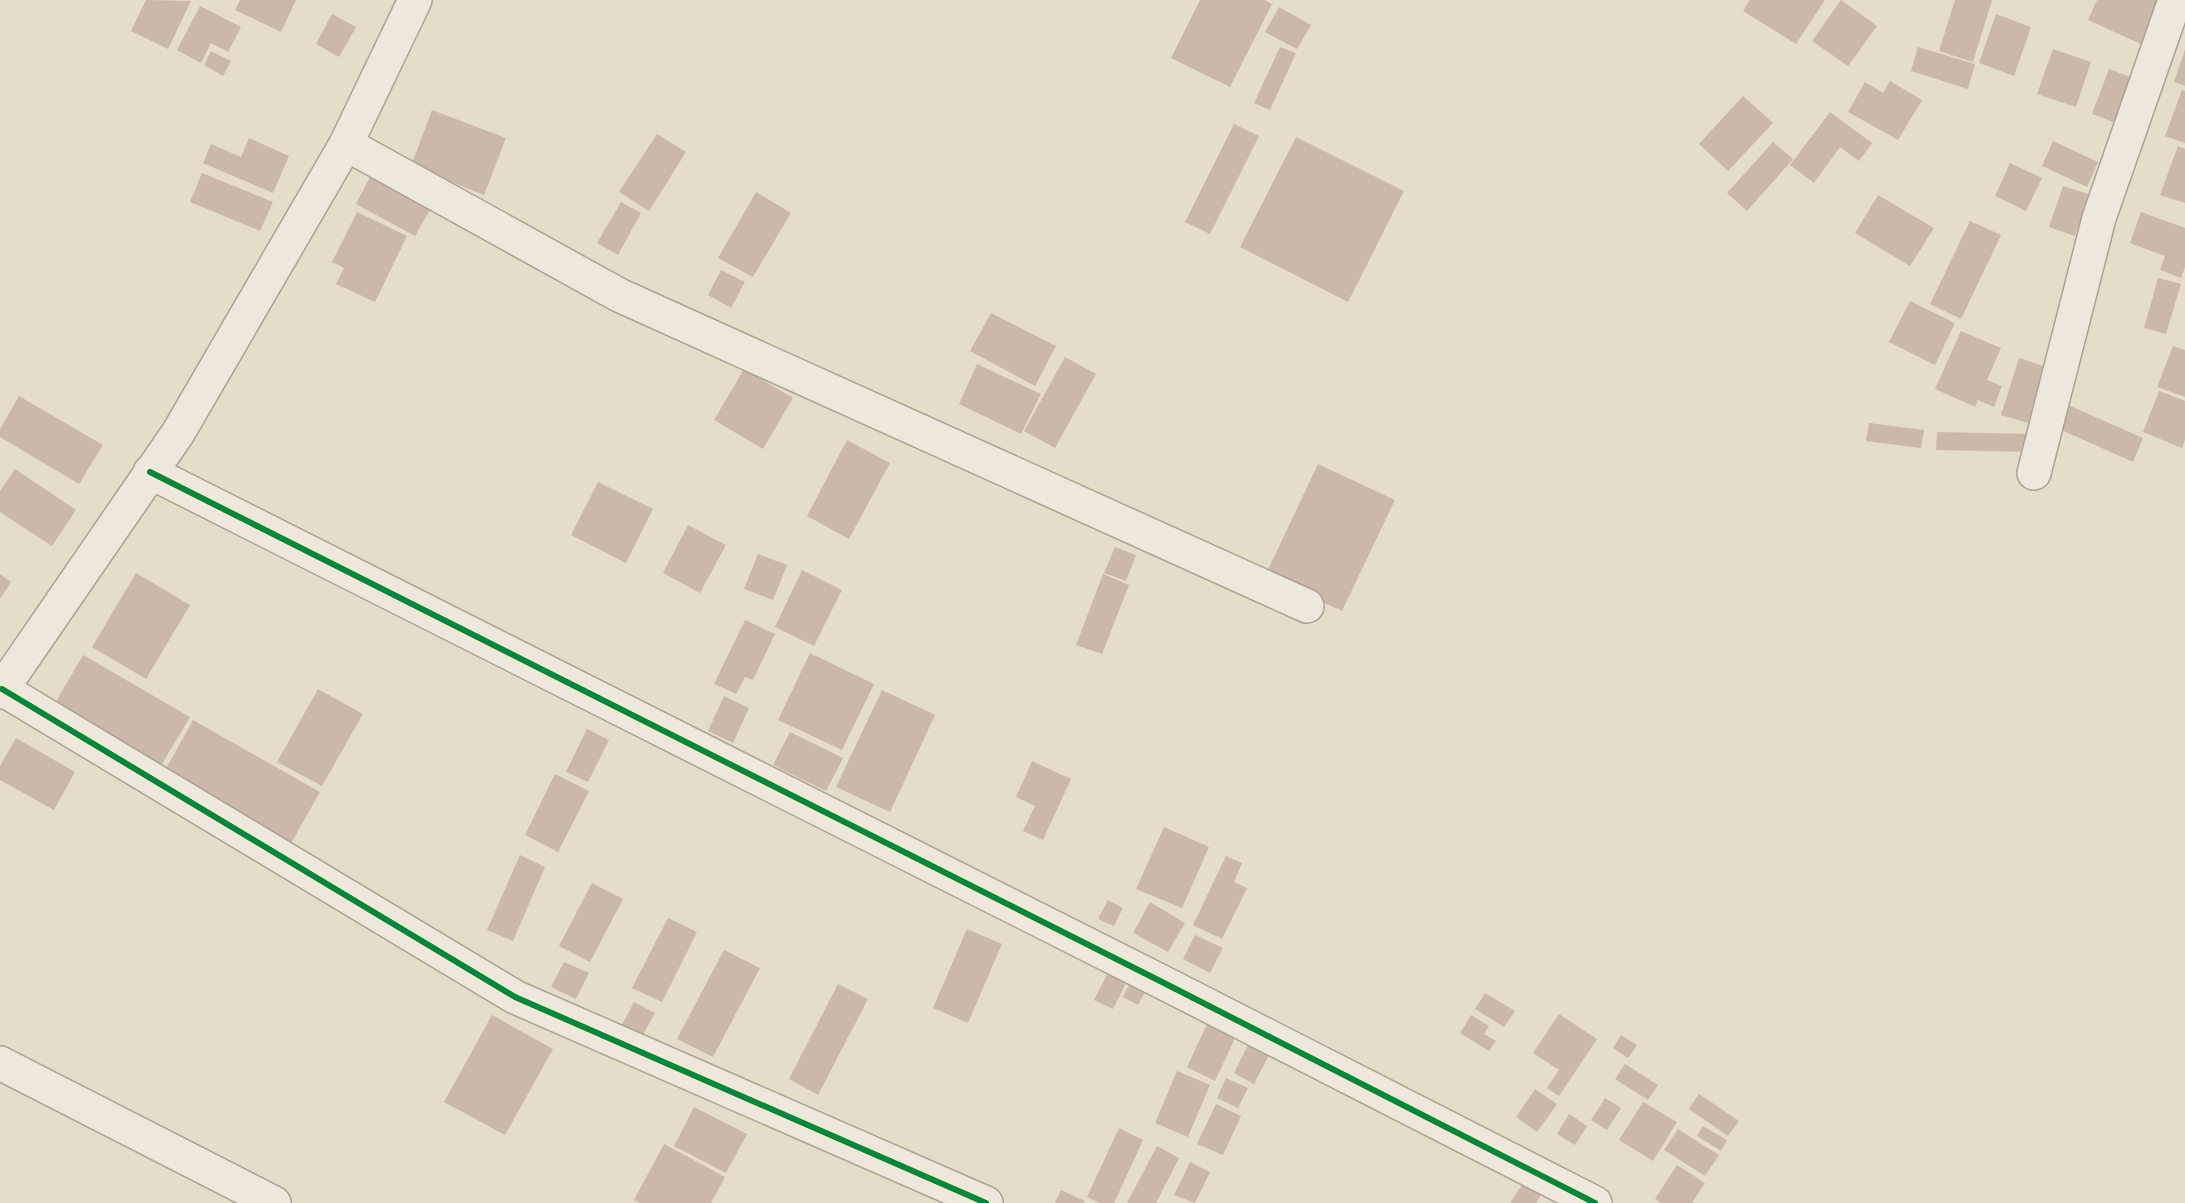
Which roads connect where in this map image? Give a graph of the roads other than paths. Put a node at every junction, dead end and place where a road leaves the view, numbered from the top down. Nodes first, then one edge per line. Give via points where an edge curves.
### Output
1 (415, 0) edge
2 (2175, 0) edge
3 (346, 144) junction
4 (150, 472) junction
5 (2034, 473) dead end
6 (1307, 606) dead end
7 (4, 676) edge
8 (0, 1063) edge
9 (274, 1203) edge
10 (986, 1203) edge
11 (1595, 1203) edge

1 - 3 street
2 - 5 street via 2099,218
3 - 4 street via 177,433
3 - 6 street via 619,295
4 - 7 street
4 - 11 street
7 - 10 street via 515,997
8 - 9 street

